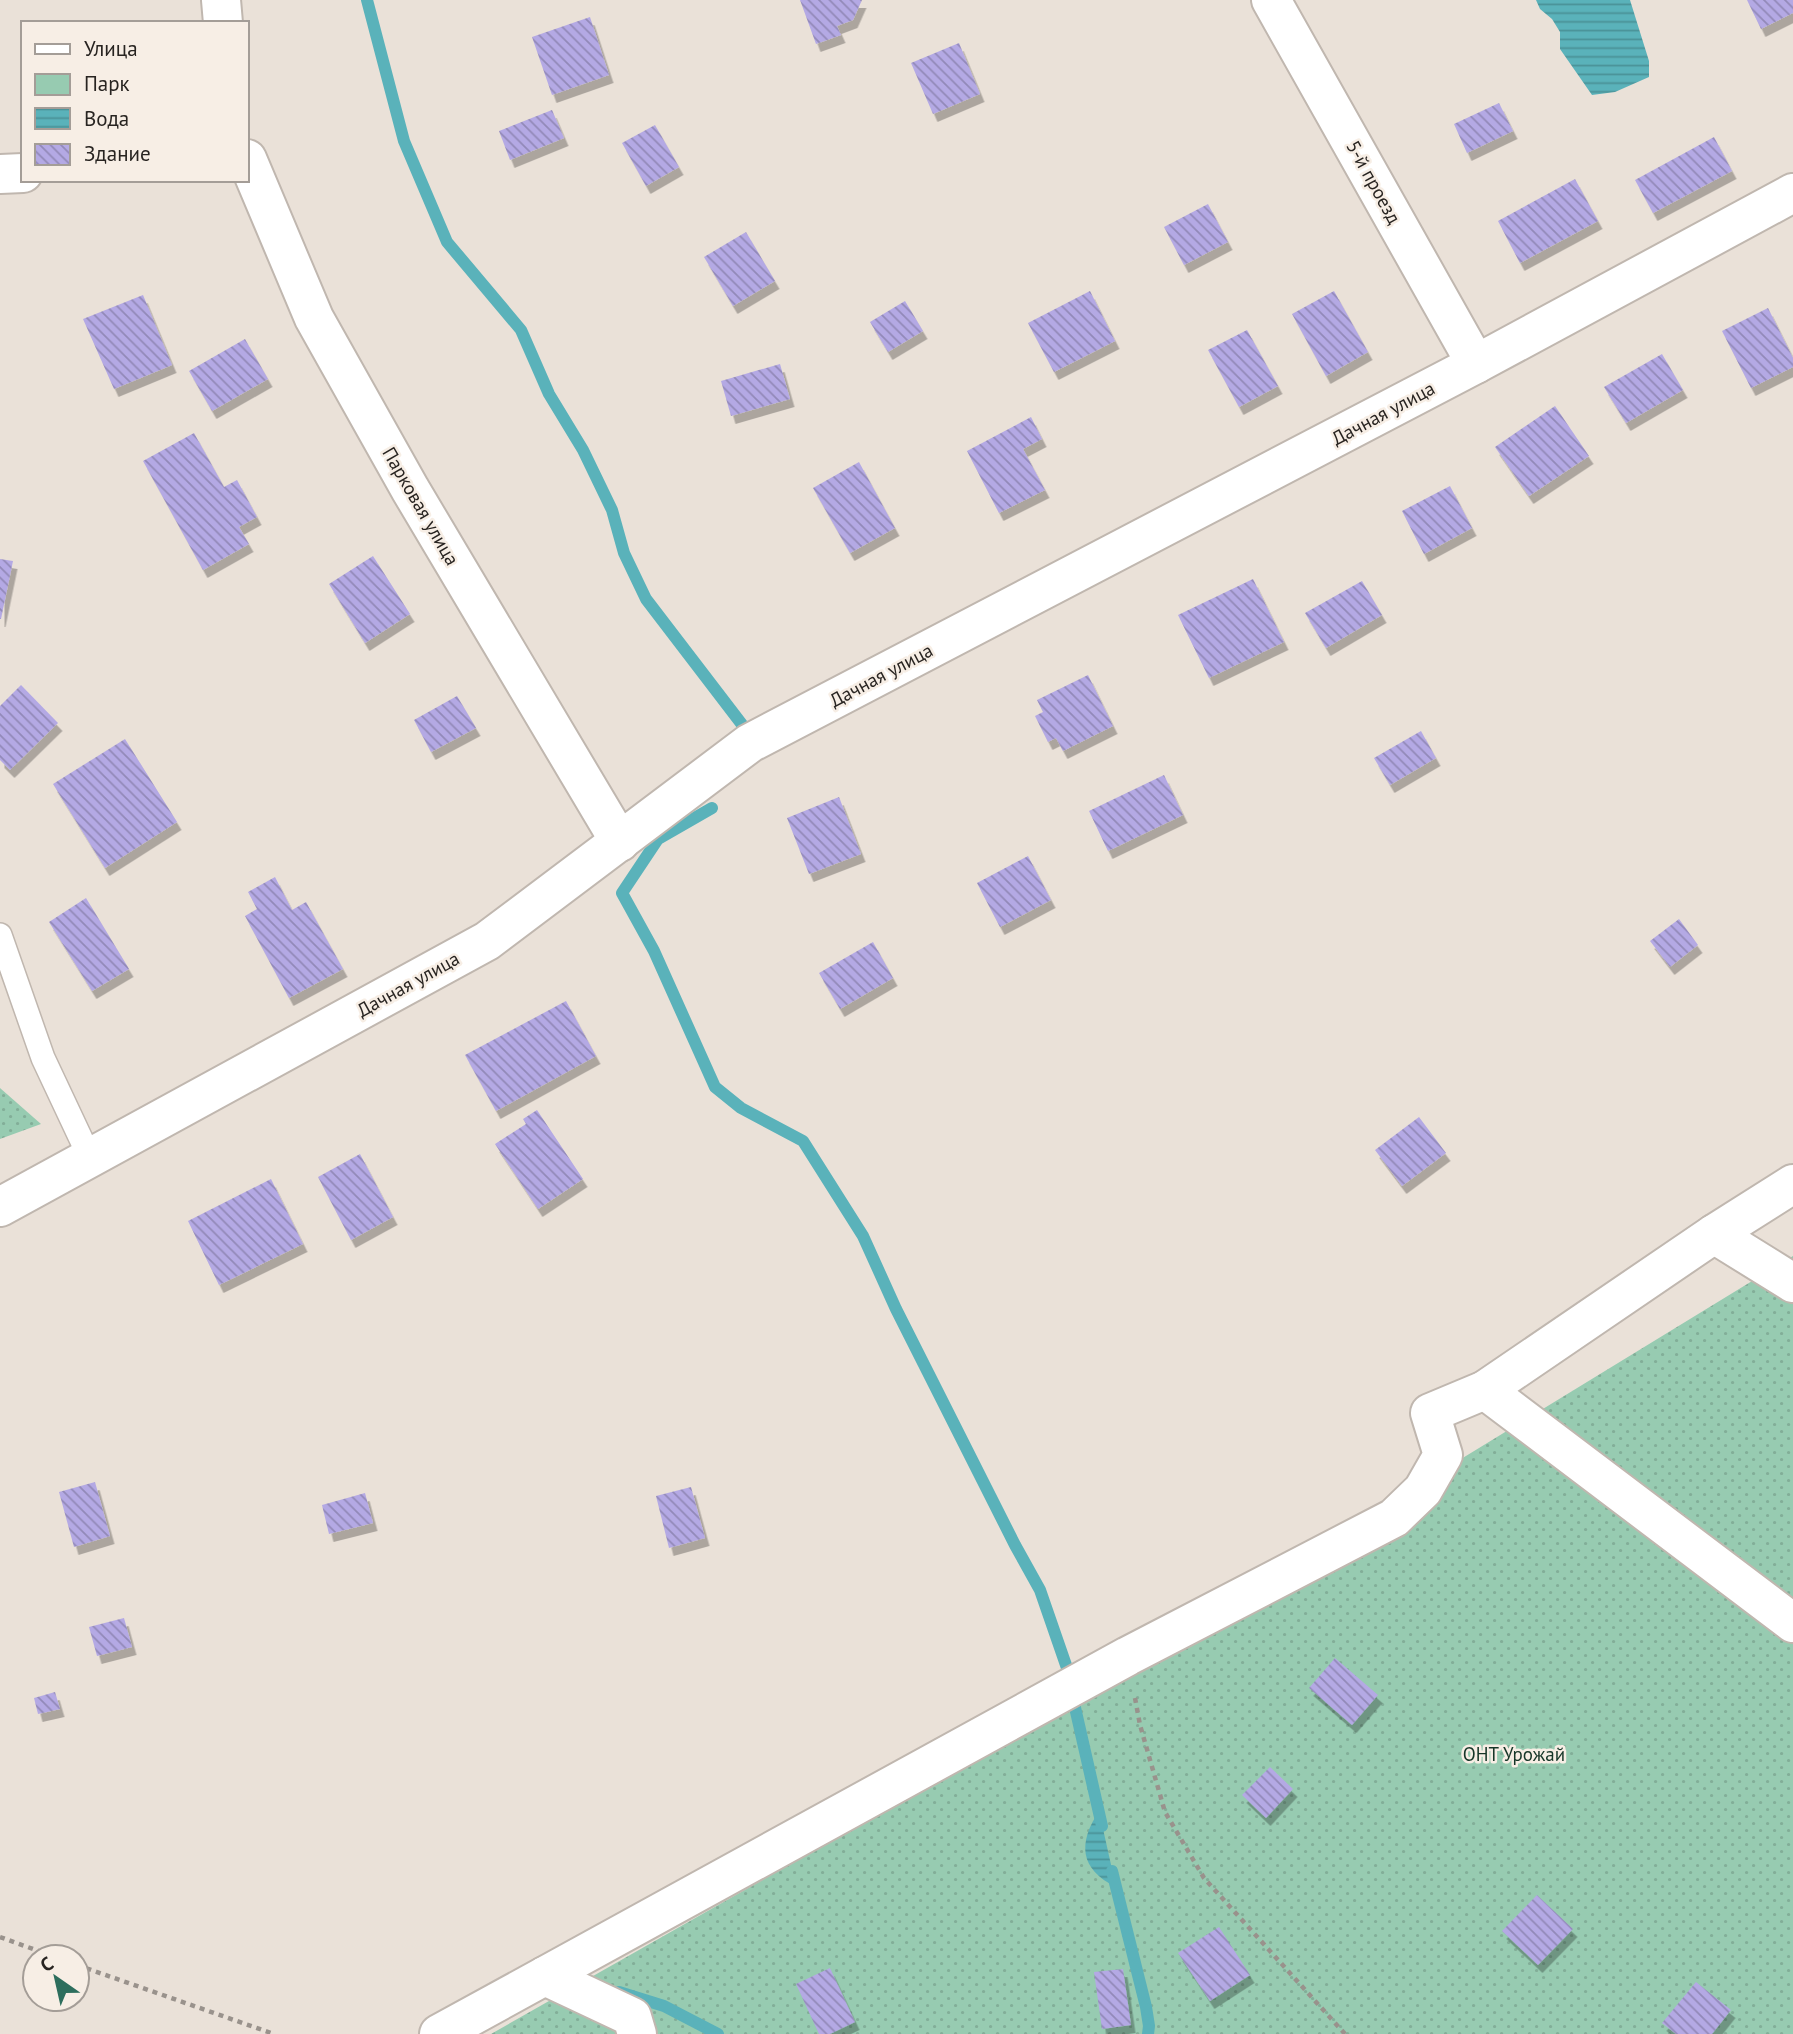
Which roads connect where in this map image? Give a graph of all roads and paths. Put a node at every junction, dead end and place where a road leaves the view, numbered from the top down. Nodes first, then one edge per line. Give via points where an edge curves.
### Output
1 (221, 0) edge
2 (1271, 0) edge
3 (223, 21) edge
4 (248, 166) edge
5 (21, 173) edge
6 (0, 174) edge
7 (1793, 193) edge
8 (1476, 364) junction
9 (620, 842) junction
10 (0, 935) edge
11 (90, 1158) junction
12 (1793, 1184) edge
13 (0, 1207) edge
14 (1714, 1234) junction
15 (1793, 1283) edge
16 (1485, 1390) junction
17 (1793, 1623) edge
18 (1128, 1656) junction
19 (0, 1937) edge
20 (21, 1945) edge
21 (91, 1970) edge
22 (545, 1976) junction
23 (274, 2034) edge
24 (439, 2034) edge
25 (637, 2034) edge
26 (1345, 2034) edge

1 - 3 street
2 - 8 street, 5-й проезд
4 - 9 street, Парковая улица via 314,318
5 - 6 street
7 - 8 street, Дачная улица
8 - 9 street, Дачная улица via 750,743
9 - 11 street, Дачная улица via 486,941
10 - 11 lane via 43,1058
11 - 13 street, Дачная улица
12 - 14 street
14 - 15 street
14 - 16 street
16 - 17 street
16 - 18 street via 1430,1413 1443,1455 1423,1490 1394,1518
18 - 22 street
18 - 26 path via 1140,1725 1165,1812 1204,1878
19 - 20 path
21 - 23 path
22 - 24 street
22 - 25 street via 632,2017

